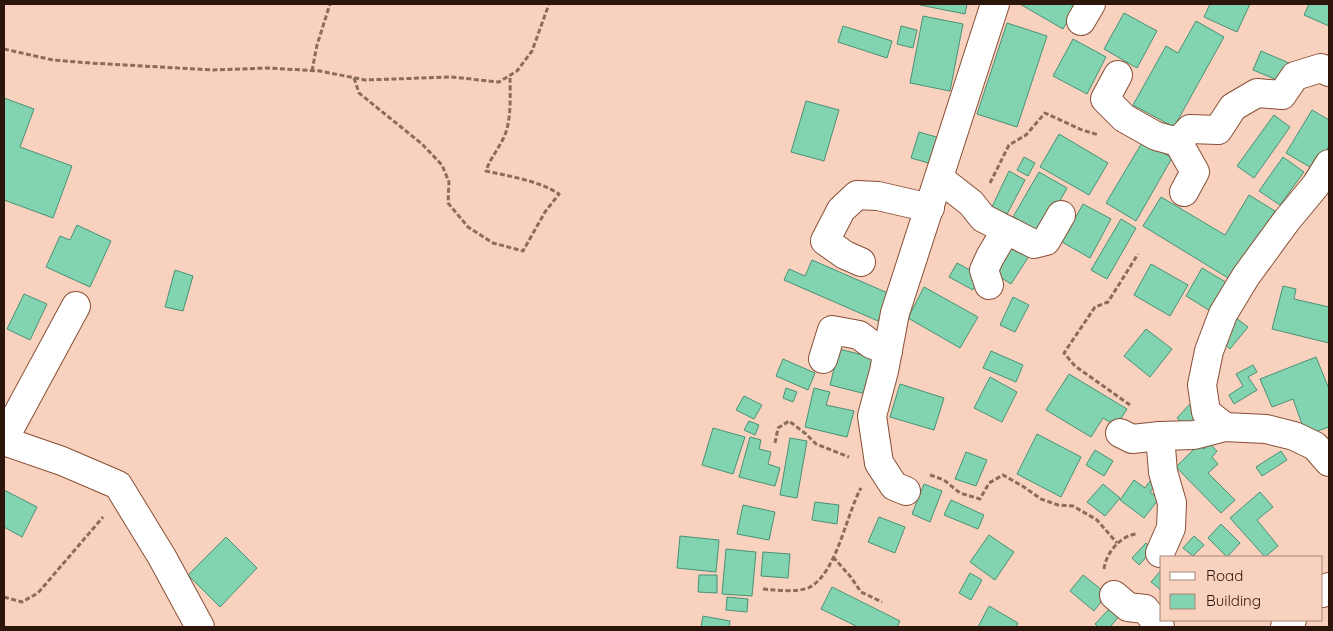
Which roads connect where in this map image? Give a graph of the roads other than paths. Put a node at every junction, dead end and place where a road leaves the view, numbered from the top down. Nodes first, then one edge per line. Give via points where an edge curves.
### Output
1 (995, 4) edge
2 (1329, 72) edge
3 (1118, 75) dead end
4 (1178, 142) junction
5 (1329, 164) edge
6 (939, 178) junction
7 (1184, 192) dead end
8 (930, 208) junction
9 (1061, 216) dead end
10 (1006, 230) junction
11 (861, 262) dead end
12 (989, 285) dead end
13 (76, 306) dead end
14 (888, 351) junction
15 (823, 359) dead end
16 (1225, 428) junction
17 (1120, 433) dead end
18 (1160, 436) junction
19 (4, 440) edge
20 (1329, 462) edge
21 (906, 491) road end
22 (1163, 546) road end
23 (1114, 595) road end
24 (200, 627) edge
25 (1160, 627) edge

1 - 6 street
2 - 4 street via 1321,68 1295,76 1282,96 1256,93 1233,107 1218,130 1190,129
3 - 4 street via 1105,99 1124,118 1156,136
4 - 7 street via 1195,172
5 - 16 street via 1246,276 1220,321 1202,385 1206,412
6 - 8 street
6 - 10 street via 971,203 983,218
8 - 11 street via 857,194 841,210 825,241
8 - 14 street via 895,313
9 - 10 street via 1046,241 1034,244
10 - 12 street via 984,270
13 - 19 street
14 - 15 street via 859,335 832,330
14 - 21 street via 872,416 878,463 894,486
16 - 18 street via 1194,435
16 - 20 street via 1266,429 1294,436 1315,446
17 - 18 street via 1132,439
18 - 22 street via 1162,472 1172,503 1171,528
19 - 24 street via 118,484
23 - 25 street via 1128,607 1145,608

